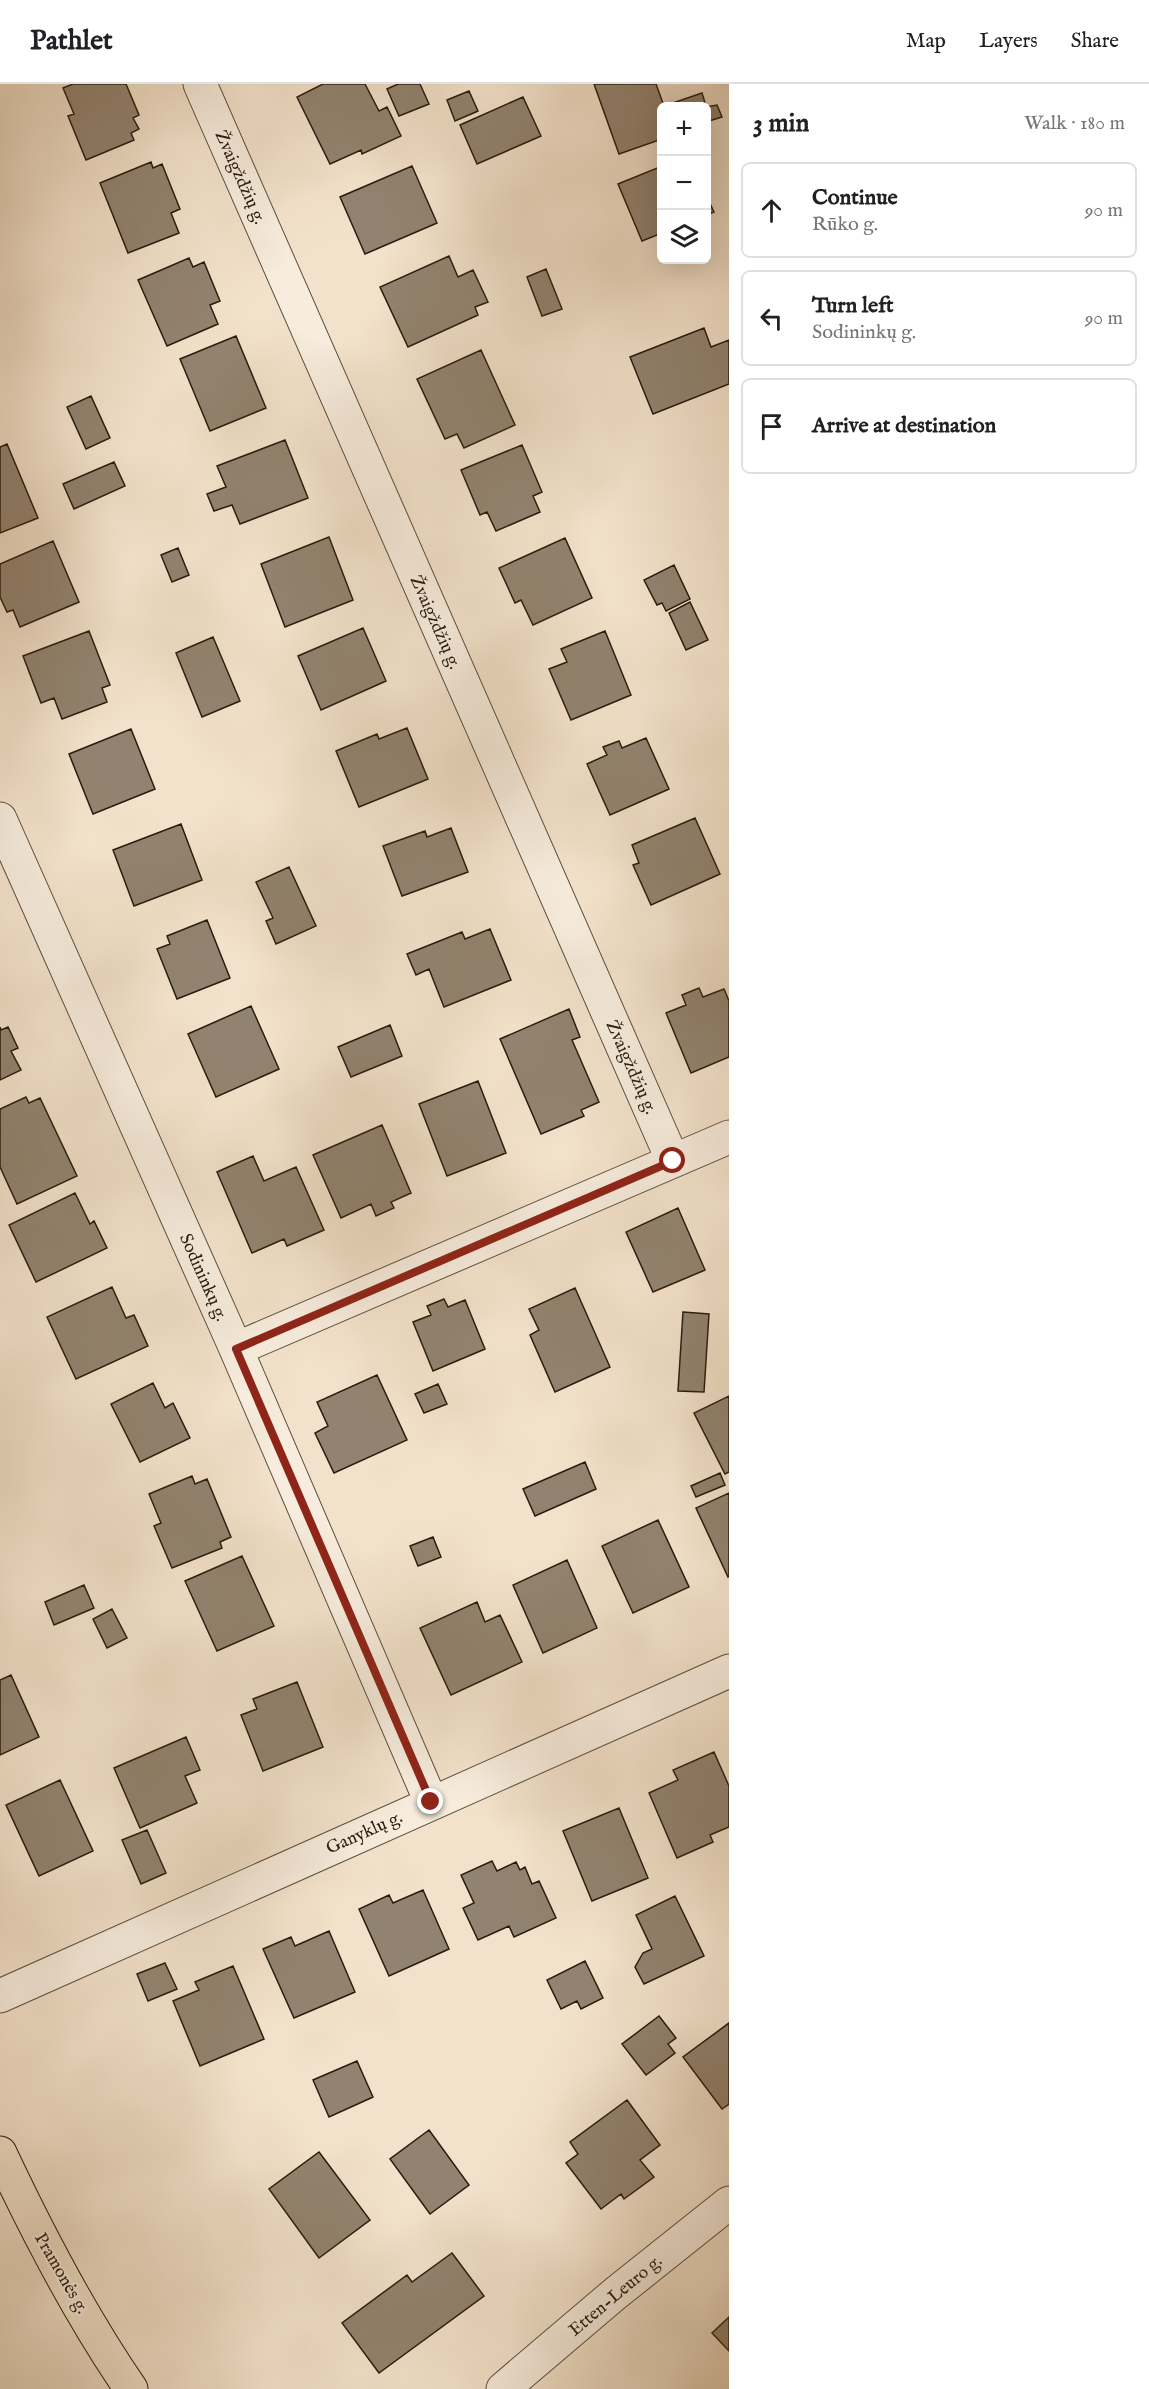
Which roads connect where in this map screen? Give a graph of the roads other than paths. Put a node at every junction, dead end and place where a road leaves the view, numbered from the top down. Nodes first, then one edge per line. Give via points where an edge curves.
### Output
1 (200, 84) edge
2 (0, 819) edge
3 (729, 1137) edge
4 (673, 1161) junction
5 (236, 1349) junction
6 (729, 1671) edge
7 (431, 1802) junction
8 (0, 1996) edge
9 (0, 2153) edge
10 (729, 2203) edge
11 (131, 2389) edge
12 (503, 2389) edge

1 - 4 street, Žvaigždžių g.
2 - 5 street, Sodininkų g.
3 - 4 street
4 - 5 street
5 - 7 street, Sodininkų g.
6 - 7 street, Ganyklų g.
7 - 8 street, Ganyklų g.
9 - 11 main road, Pramonės g. via 70,2289
10 - 12 street, Etten-Leuro g.

